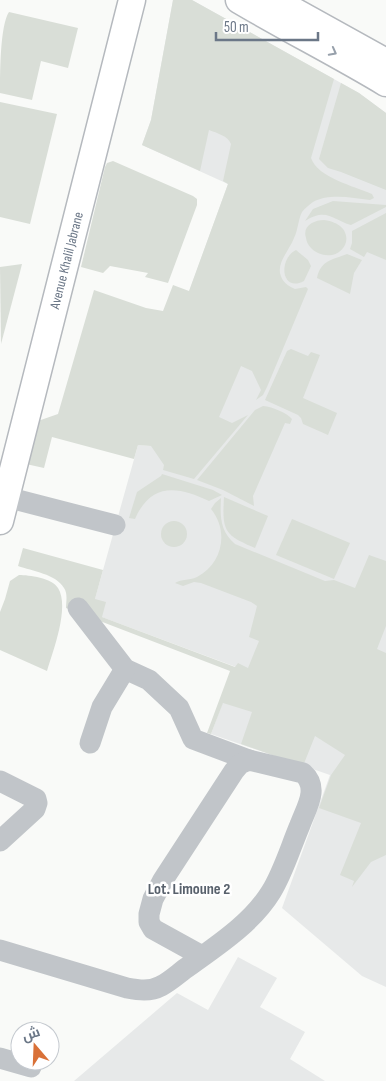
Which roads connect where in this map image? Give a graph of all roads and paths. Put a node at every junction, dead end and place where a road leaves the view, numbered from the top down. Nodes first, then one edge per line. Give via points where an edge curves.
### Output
1 (113, 0) edge
2 (132, 0) edge
3 (239, 0) edge
4 (274, 0) edge
5 (386, 62) edge
6 (386, 83) edge
7 (2, 498) edge
8 (115, 525) dead end
9 (78, 608) dead end
10 (125, 669) junction
11 (90, 743) dead end
12 (249, 760) junction
13 (0, 781) edge
14 (0, 841) edge
15 (0, 950) edge
16 (202, 956) junction

1 - 7 main road, Avenue Khalil Jabrane via 86,143
2 - 7 main road, Avenue Khalil Jabrane
3 -> 6 main road
4 - 5 main road
7 - 8 street
9 - 10 street
10 - 11 street via 102,707
10 - 12 street via 149,680 179,708 193,739
12 - 16 street via 240,764 228,779 163,880 148,914 148,922 153,929
12 - 16 street via 303,773 312,786 311,795 271,892 249,920
13 - 14 street via 36,798 37,803
15 - 16 street via 127,988 144,990 160,987

